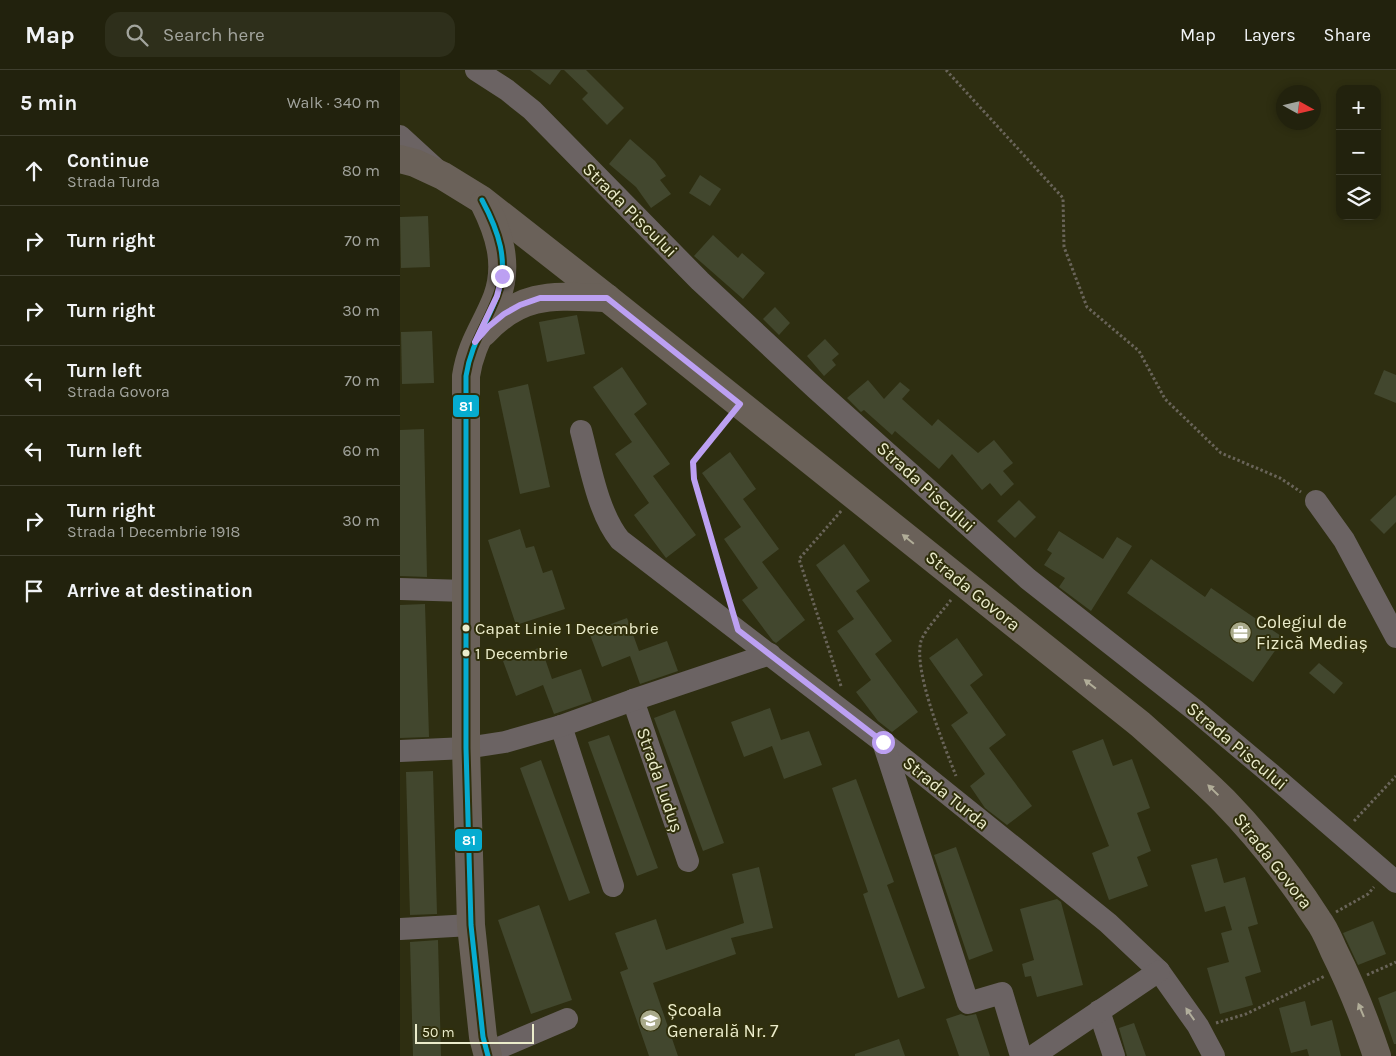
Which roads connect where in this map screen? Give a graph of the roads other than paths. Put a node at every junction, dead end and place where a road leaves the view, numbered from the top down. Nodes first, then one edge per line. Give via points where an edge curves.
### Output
1 (476, 70) edge
2 (400, 136) edge
3 (400, 158) edge
4 (443, 176) junction
5 (482, 200) junction
6 (607, 298) junction
7 (475, 342) junction
8 (581, 431) dead end
9 (1316, 501) road end
10 (400, 589) edge
11 (466, 591) junction
12 (1396, 637) edge
13 (770, 654) junction
14 (633, 700) junction
15 (561, 726) junction
16 (883, 742) junction
17 (466, 748) junction
18 (400, 751) edge
19 (688, 861) dead end
20 (1391, 877) edge
21 (613, 886) dead end
22 (471, 925) junction
23 (400, 929) edge
24 (1160, 971) junction
25 (1099, 1012) junction
26 (567, 1019) dead end
27 (487, 1054) edge
28 (1021, 1056) edge
29 (1033, 1056) edge
30 (1114, 1056) edge
31 (1214, 1056) edge
32 (1378, 1056) edge

1 - 20 street, Strada Piscului via 532,110 700,281 1028,579 1196,711
2 - 4 street
3 - 4 main road, Strada Govora
4 - 5 main road, Strada Govora
5 - 6 main road, Strada Govora
5 - 7 main road via 499,240 502,276 497,296
6 - 7 main road via 540,298 504,314
32 -> 6 main road, Strada Govora via 1320,921 1254,834 1191,769 1140,724
7 - 11 main road via 466,376
8 - 13 street, Strada Turda via 605,516 620,540
9 - 12 street via 1344,540
10 - 11 street
11 - 17 main road
13 - 14 street
13 - 16 street, Strada Turda
14 - 15 street
14 - 19 street, Strada Luduș
15 - 17 street via 505,742
15 - 21 street
16 - 24 street, Strada Turda via 1108,923
16 - 28 street via 968,1003 1002,992
17 - 18 street
17 - 22 main road
22 - 23 street
22 - 27 main road
24 - 25 street
31 -> 24 street, Strada Turda via 1198,1026
25 - 29 street
25 - 30 street
26 - 27 street

